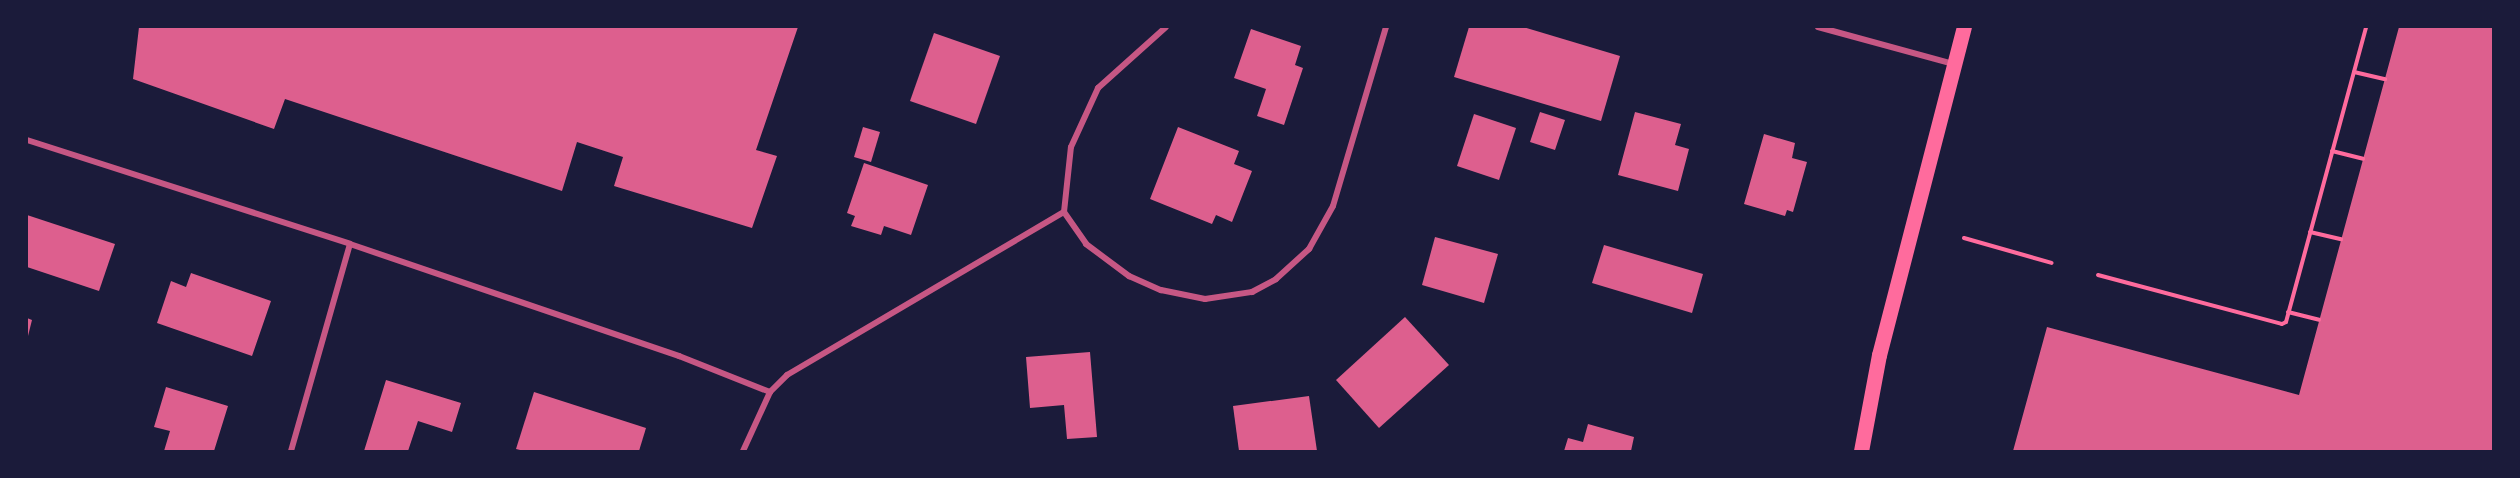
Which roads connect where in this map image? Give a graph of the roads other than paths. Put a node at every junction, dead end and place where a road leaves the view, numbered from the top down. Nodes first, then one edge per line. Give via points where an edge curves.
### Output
1 (1166, 27) edge
2 (1386, 27) edge
3 (1818, 27) edge
4 (1964, 27) edge
5 (1954, 64) junction
6 (27, 140) edge
7 (1064, 212) junction
8 (350, 244) junction
9 (770, 392) junction
10 (291, 451) edge
11 (743, 451) edge
12 (1861, 451) edge

1 - 7 street via 1098,88 1071,147
2 - 7 street via 1333,206 1309,249 1276,279 1252,292 1205,299 1161,290 1129,276 1086,244
3 - 5 street
4 - 5 main road
5 - 12 main road via 1879,355
6 - 8 street
7 - 9 street via 797,369
8 - 9 street via 680,356
8 - 10 street
9 - 11 street

